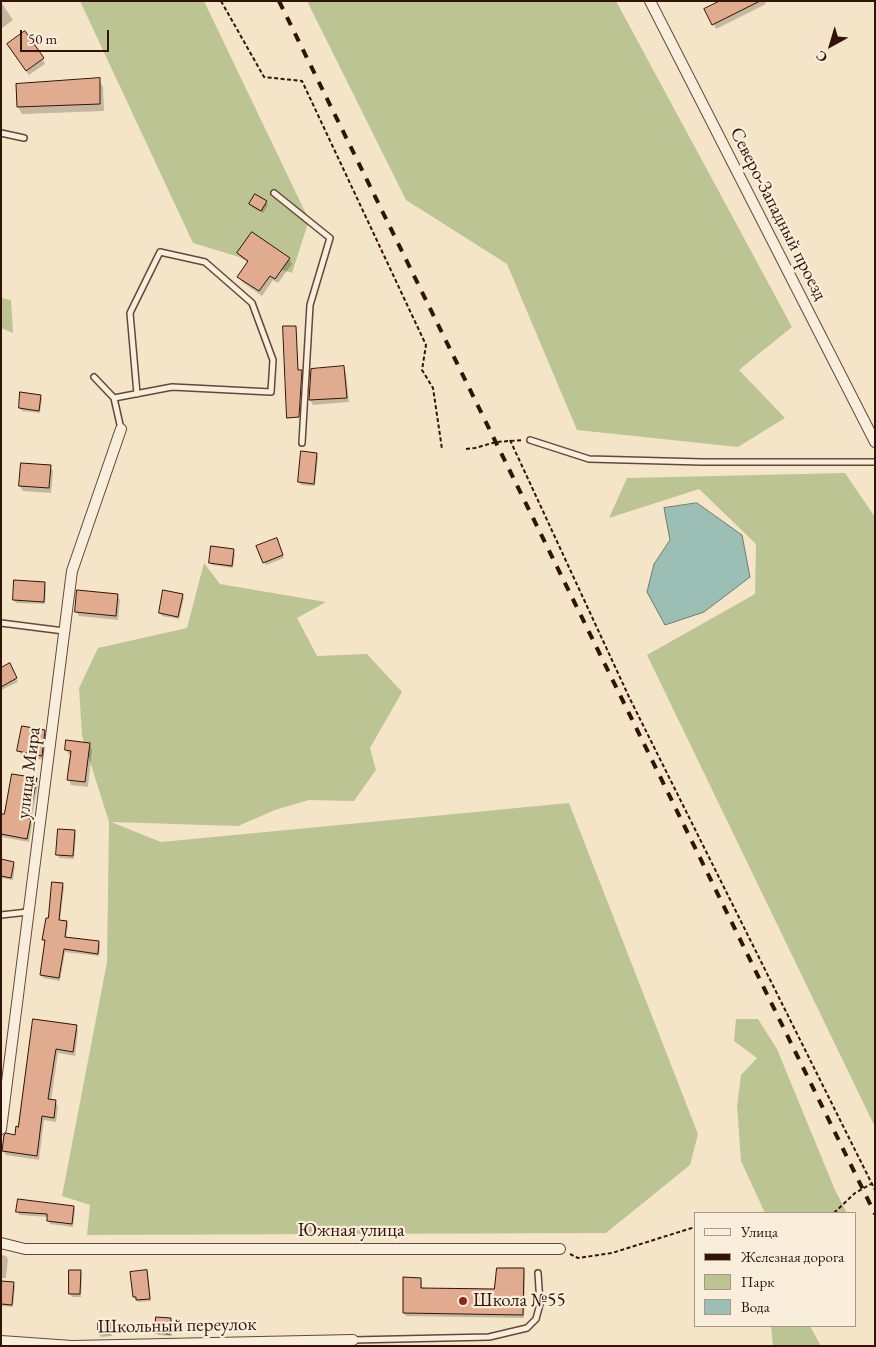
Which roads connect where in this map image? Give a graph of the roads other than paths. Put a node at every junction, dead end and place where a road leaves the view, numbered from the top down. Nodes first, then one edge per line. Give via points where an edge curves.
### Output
1 (650, 1) edge
2 (1, 133) edge
3 (24, 138) dead end
4 (274, 194) dead end
5 (94, 377) dead end
6 (136, 394) junction
7 (114, 398) junction
8 (121, 429) joint
9 (530, 440) road end
10 (875, 442) edge
11 (302, 443) dead end
12 (875, 462) edge
13 (1, 623) edge
14 (64, 630) junction
15 (29, 912) junction
16 (1, 915) edge
17 (1, 1129) edge
18 (1, 1243) edge
19 (560, 1249) road end
20 (538, 1273) dead end
21 (1, 1340) edge
22 (353, 1340) joint

1 - 10 street, Северо-Западный проезд
2 - 3 lane
4 - 11 lane via 330,238 310,305
5 - 7 lane
6 - 6 lane via 172,386 271,392 273,360 252,303 205,262 160,252 130,313
6 - 7 lane
7 - 8 lane
8 - 14 street, улица Мира via 72,571
9 - 12 lane via 589,459
13 - 14 lane
14 - 15 street, улица Мира
15 - 16 lane
15 - 17 street, улица Мира
18 - 19 street, Южная улица via 26,1249
20 - 22 lane via 540,1304 536,1319 527,1328 489,1338
21 - 22 street, Школьный переулок via 72,1346

